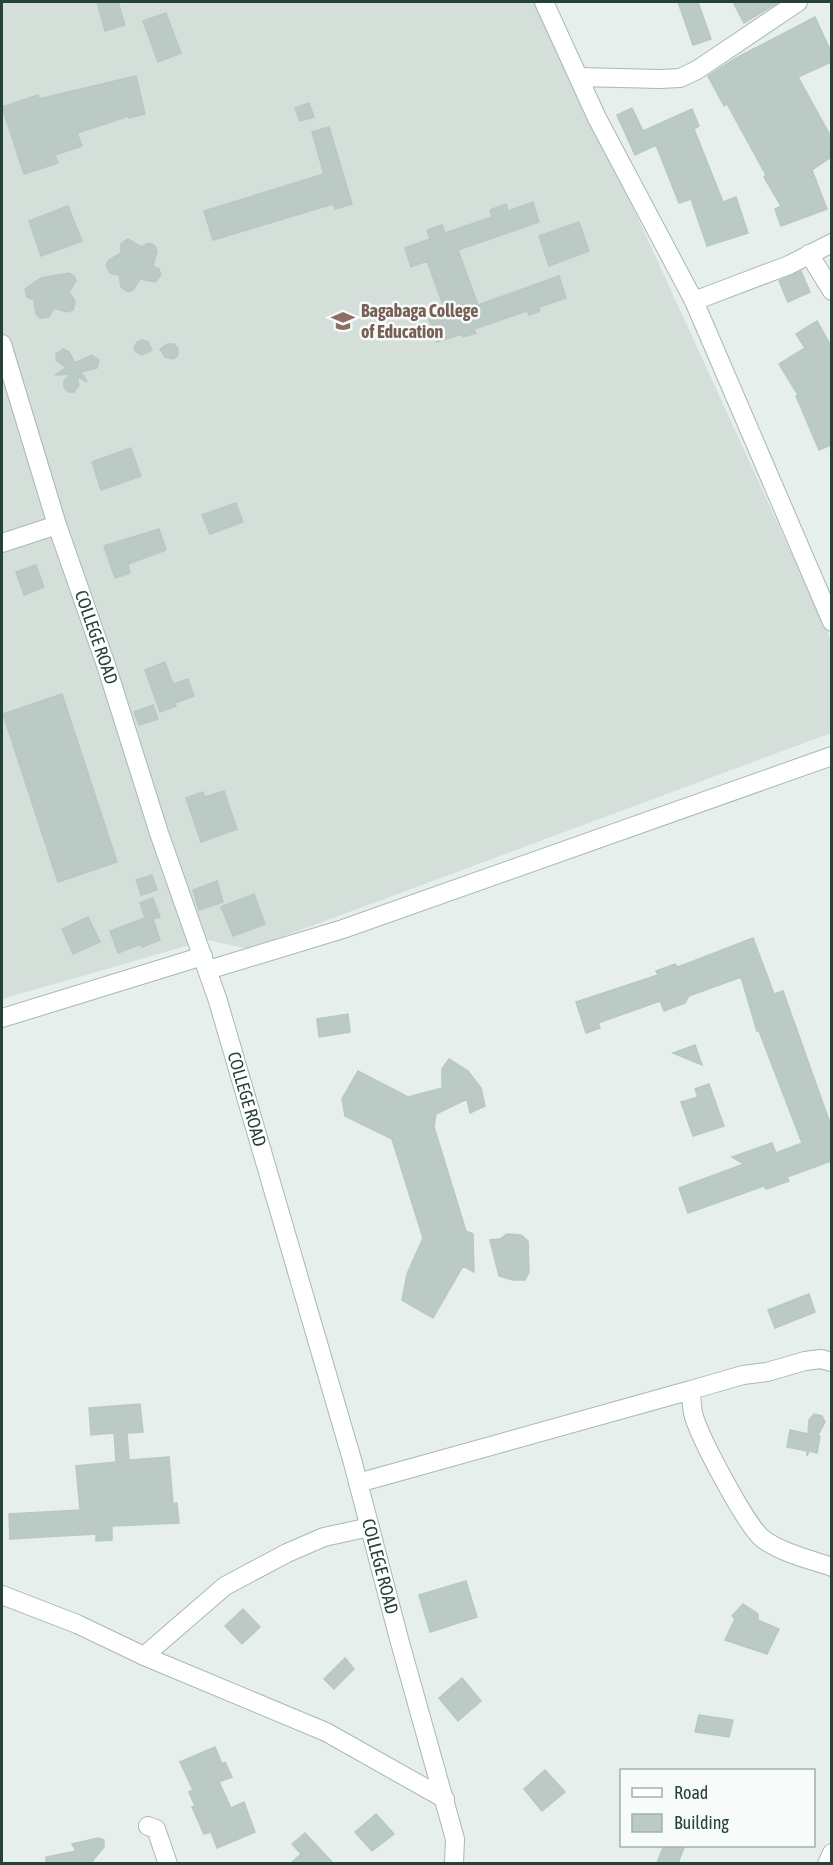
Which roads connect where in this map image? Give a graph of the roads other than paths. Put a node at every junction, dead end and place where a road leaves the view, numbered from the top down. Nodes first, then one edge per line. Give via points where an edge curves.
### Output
1 (544, 2) edge
2 (798, 2) edge
3 (579, 77) junction
4 (831, 243) edge
5 (809, 254) junction
6 (831, 291) edge
7 (694, 301) junction
8 (2, 344) edge
9 (57, 525) junction
10 (2, 543) edge
11 (831, 622) edge
12 (831, 756) edge
13 (206, 963) junction
14 (2, 1018) edge
15 (831, 1362) edge
16 (691, 1390) junction
17 (358, 1483) junction
18 (370, 1527) junction
19 (831, 1568) edge
20 (2, 1595) edge
21 (144, 1656) junction
22 (445, 1800) junction
23 (148, 1826) dead end
24 (831, 1854) edge
25 (168, 1863) edge
26 (454, 1863) edge
27 (827, 1863) edge

1 - 3 street
2 - 3 street via 680,78
3 - 7 street
4 - 5 street
5 - 6 street
5 - 7 street
7 - 11 street
8 - 9 street, COLLEGE ROAD
9 - 10 street
9 - 13 street, COLLEGE ROAD
12 - 13 street via 344,929
13 - 14 street
13 - 17 street, COLLEGE ROAD
15 - 16 street via 805,1361
16 - 17 street
16 - 19 street via 693,1415 701,1435 739,1508 761,1537
17 - 18 street, COLLEGE ROAD
18 - 21 street via 324,1538 287,1553 225,1586
18 - 22 street, COLLEGE ROAD
20 - 21 street
21 - 22 street via 326,1732
22 - 26 street, COLLEGE ROAD via 455,1839
23 - 25 street via 156,1829
24 - 27 street

